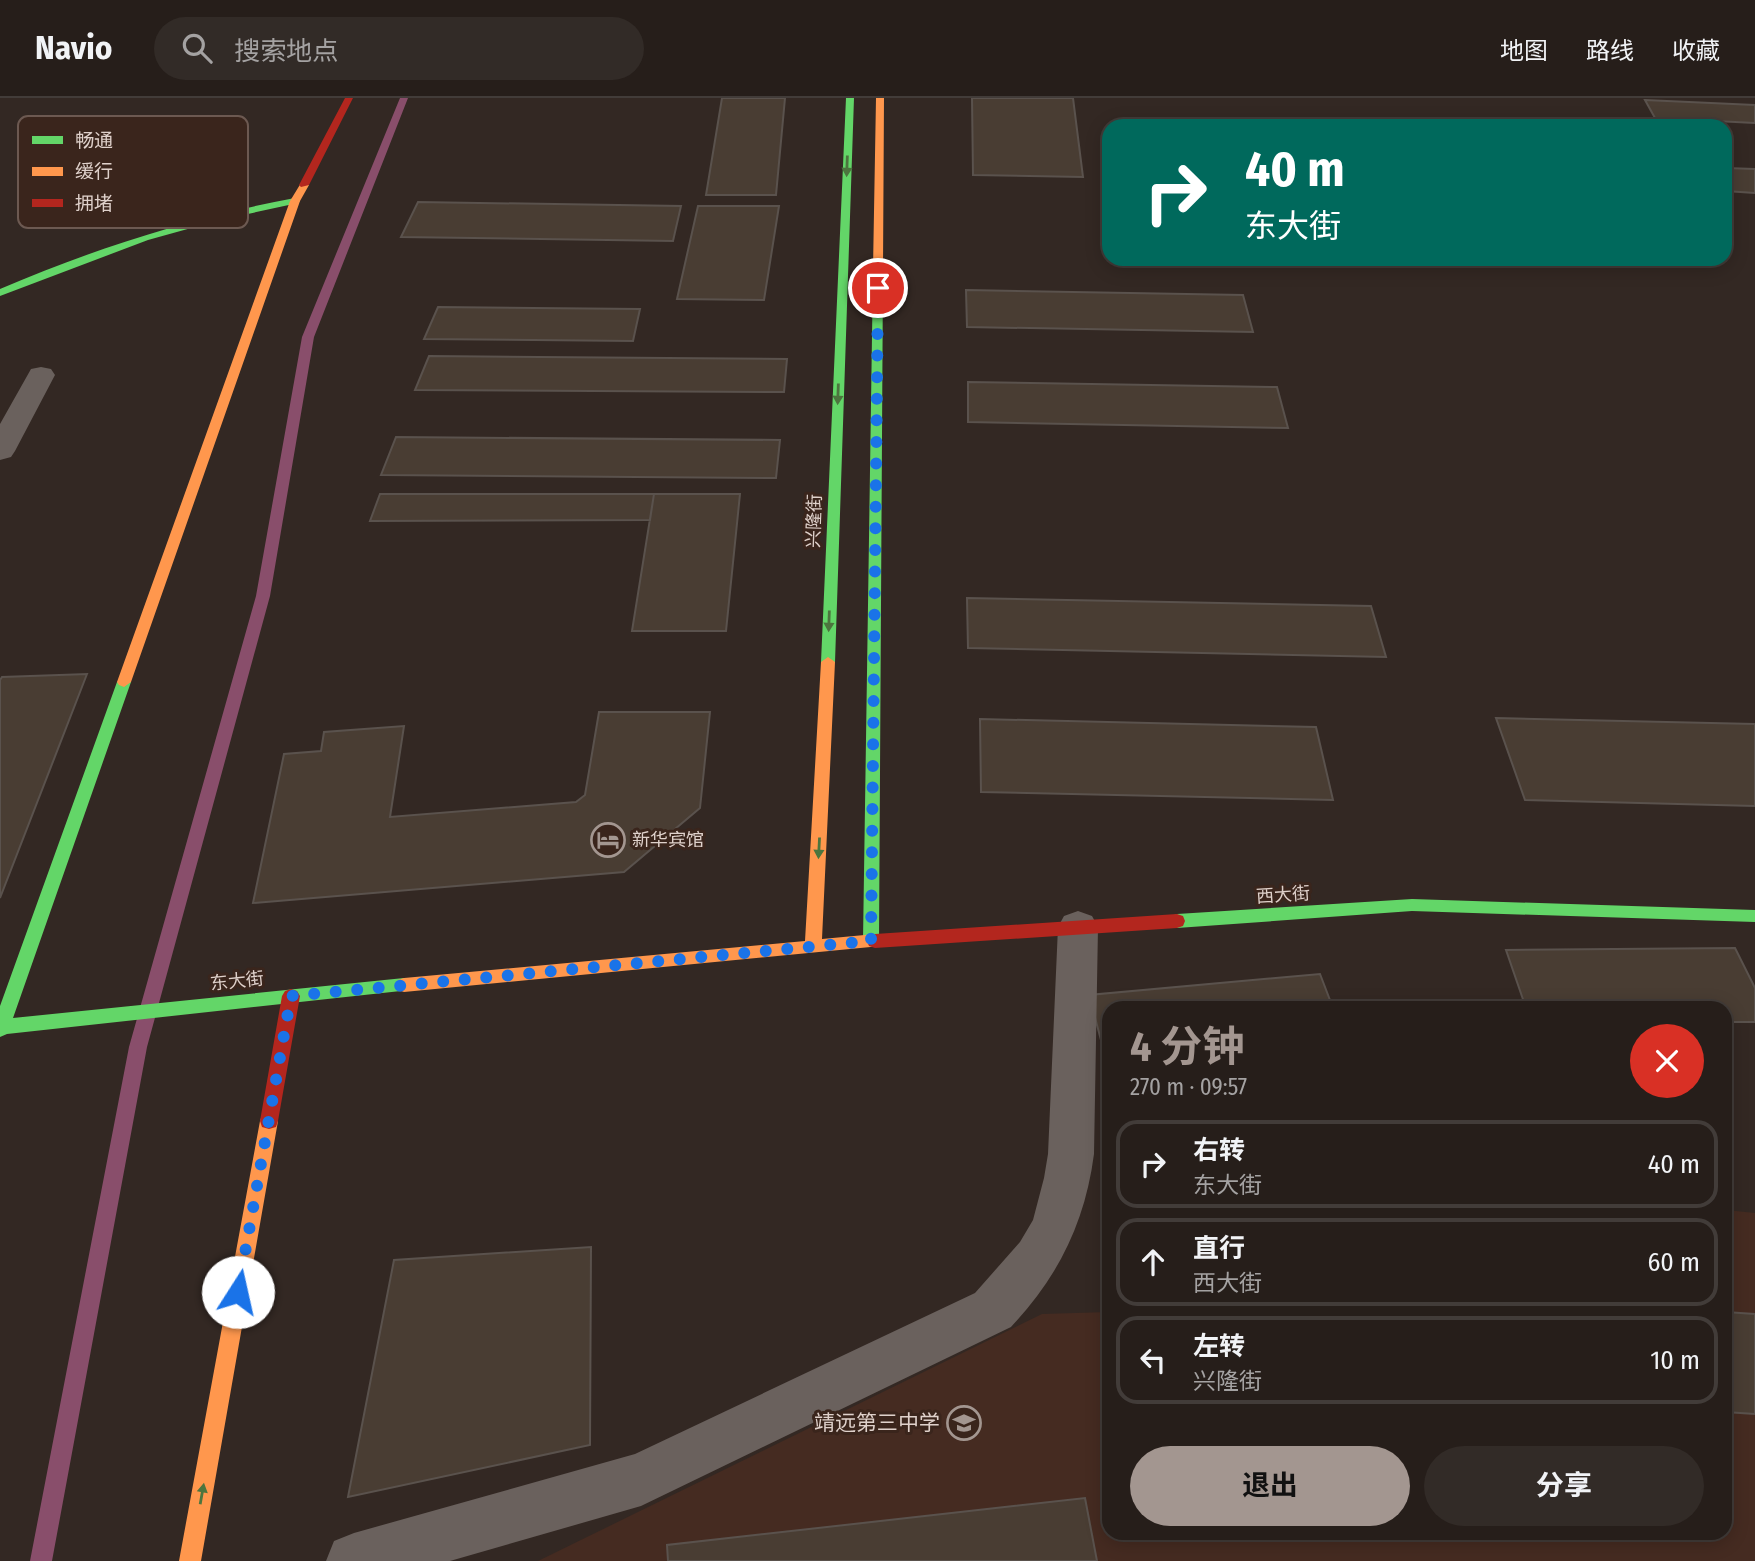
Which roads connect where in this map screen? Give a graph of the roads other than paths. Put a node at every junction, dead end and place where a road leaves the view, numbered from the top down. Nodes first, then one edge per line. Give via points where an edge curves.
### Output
1 (349, 98) edge
2 (850, 98) edge
3 (880, 98) edge
4 (295, 201) junction
5 (248, 210) edge
6 (169, 228) edge
7 (0, 293) edge
8 (41, 375) dead end
9 (0, 451) edge
10 (1755, 916) edge
11 (1078, 927) junction
12 (871, 941) junction
13 (813, 945) junction
14 (291, 996) junction
15 (0, 1028) edge
16 (190, 1561) edge
17 (354, 1561) edge

1 - 4 main road
2 -> 13 main road, 兴隆街
3 - 12 main road
4 - 5 main road
4 - 15 main road
6 - 7 main road via 58,266
8 - 9 street
10 - 11 main road, 西大街 via 1412,905
11 - 12 main road, 西大街
11 - 17 street via 1067,1188 1041,1255 993,1310 641,1479
12 - 13 main road, 西大街
13 - 14 main road, 东大街
14 - 15 main road, 东大街
16 -> 14 main road

